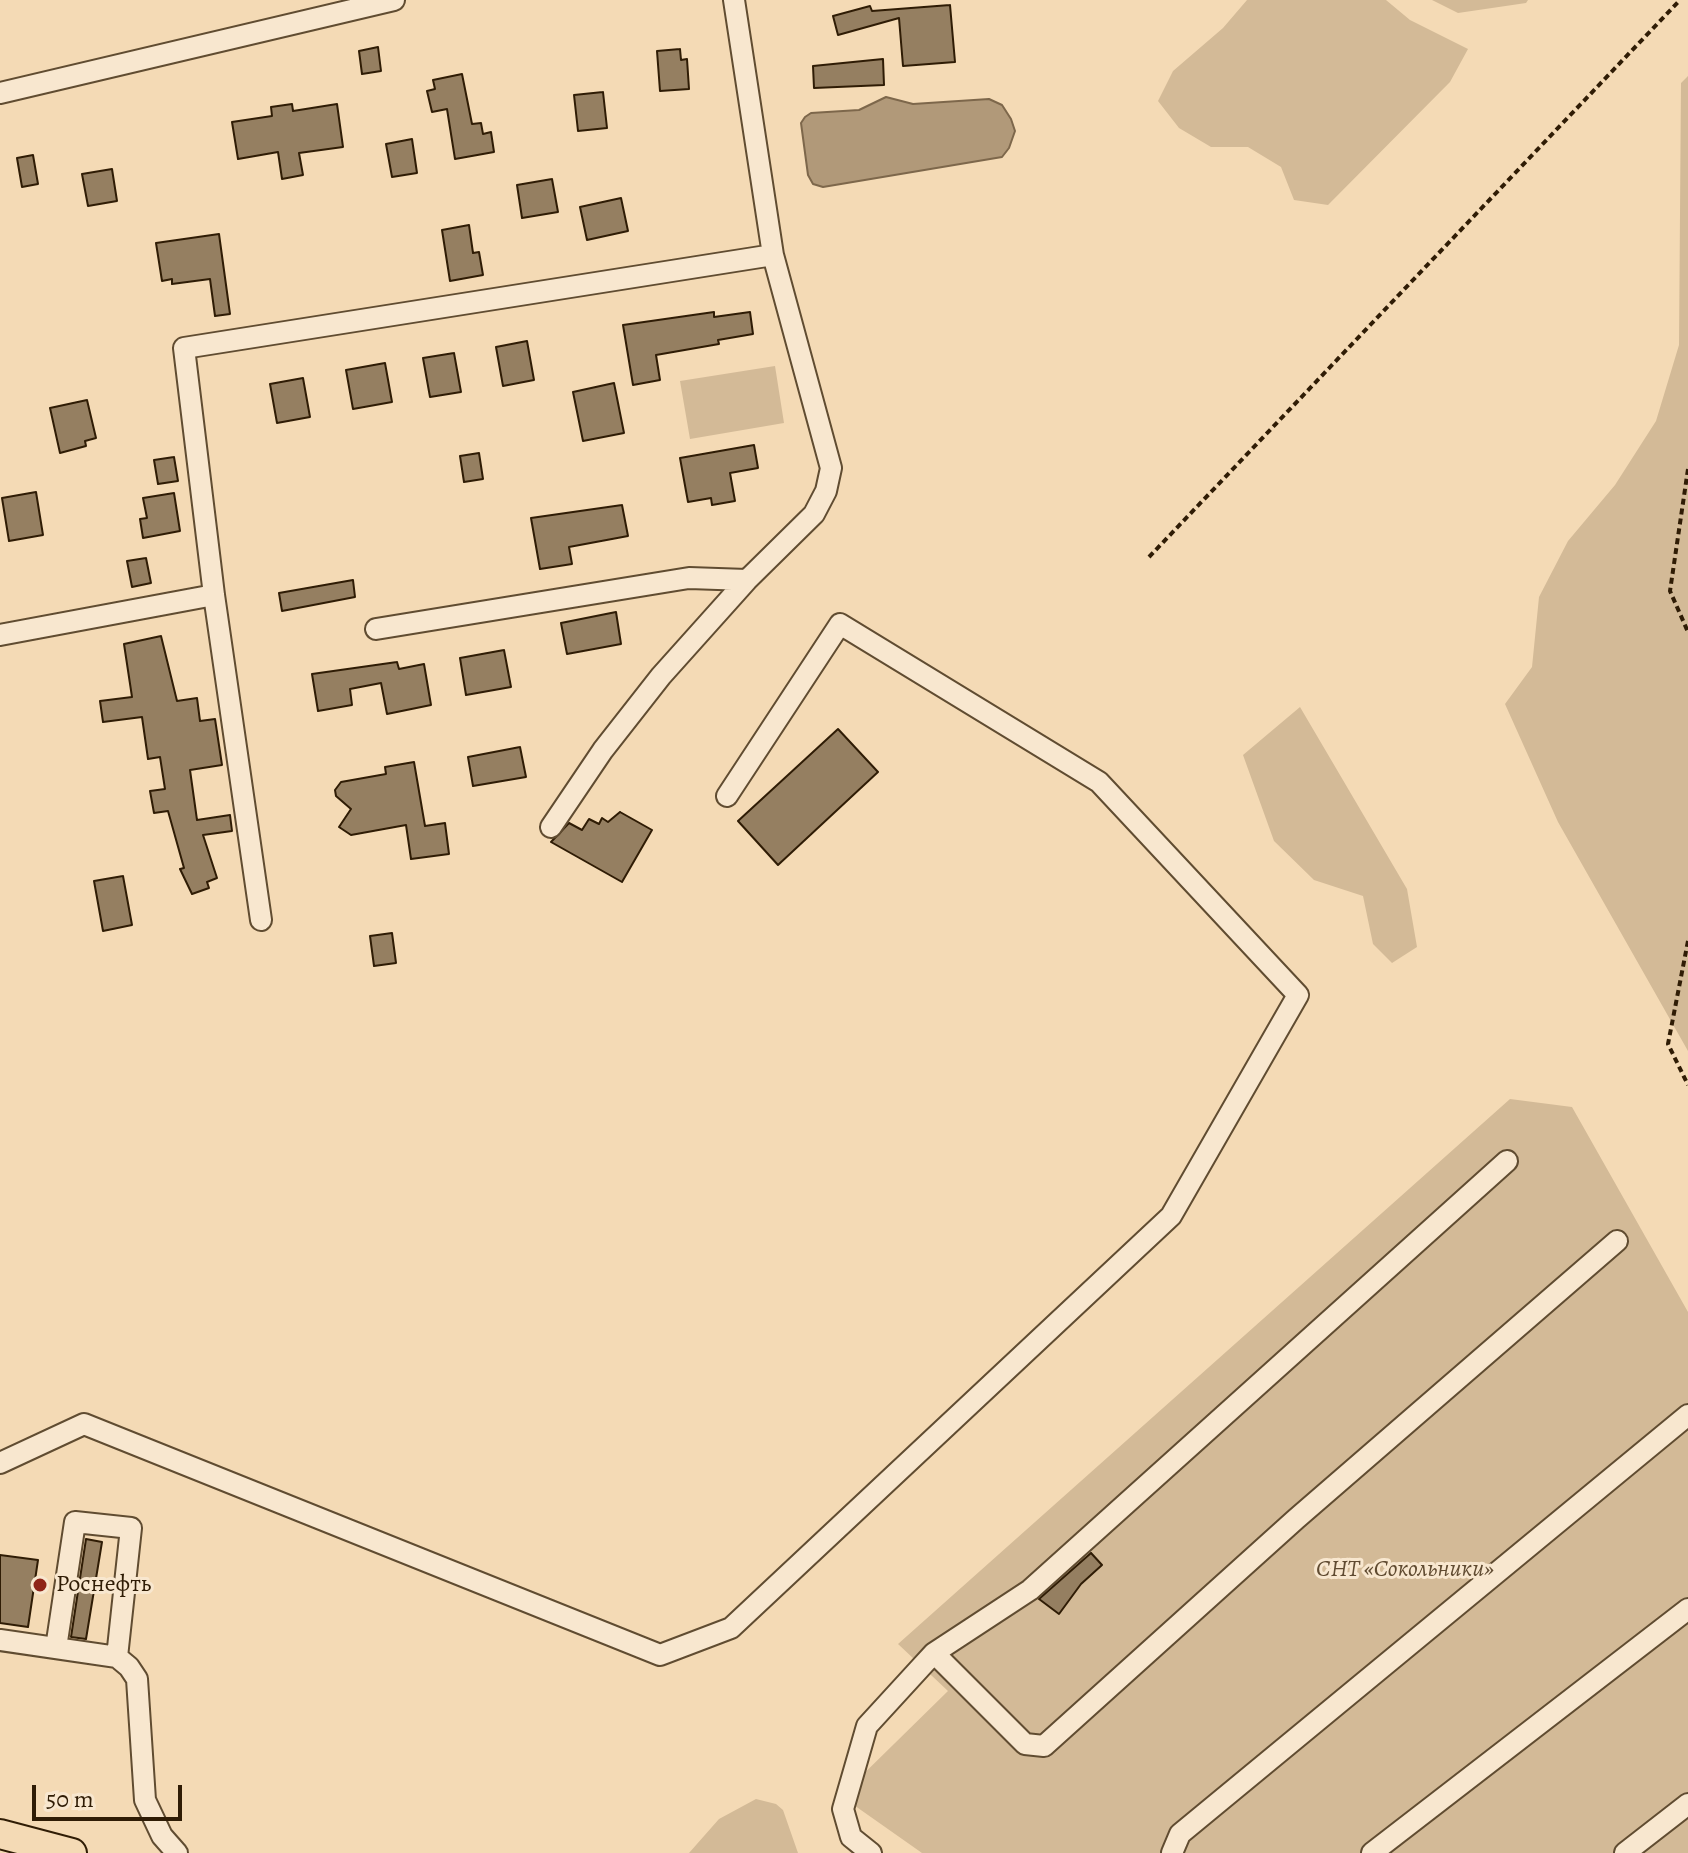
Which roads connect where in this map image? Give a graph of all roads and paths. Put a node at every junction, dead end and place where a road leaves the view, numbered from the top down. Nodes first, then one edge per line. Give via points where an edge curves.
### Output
1 (394, 0) edge
2 (734, 0) edge
3 (1680, 0) edge
4 (0, 93) edge
5 (773, 255) junction
6 (1688, 469) edge
7 (1149, 557) dead end
8 (747, 580) junction
9 (214, 595) junction
10 (376, 629) dead end
11 (1688, 632) edge
12 (0, 635) edge
13 (727, 796) dead end
14 (551, 827) dead end
15 (261, 920) dead end
16 (1688, 941) edge
17 (1688, 1085) edge
18 (1507, 1161) dead end
19 (1617, 1241) dead end
20 (1688, 1415) edge
21 (0, 1463) edge
22 (1688, 1609) edge
23 (0, 1640) edge
24 (56, 1648) junction
25 (934, 1653) junction
26 (117, 1657) junction
27 (1688, 1804) edge
28 (0, 1834) edge
29 (72, 1853) edge
30 (177, 1853) edge
31 (871, 1853) edge
32 (1172, 1853) edge
33 (1372, 1853) edge
34 (1625, 1853) edge

1 - 4 street
2 - 5 street
3 - 7 path
5 - 8 street via 831,468 814,514
5 - 9 street via 184,348
6 - 11 path via 1670,591
8 - 10 street via 689,578
8 - 14 street via 661,676
9 - 12 street
9 - 15 street
13 - 21 street via 840,624 1099,782 1298,995 1171,1216 731,1628 660,1655 84,1424
16 - 17 path via 1668,1044
18 - 25 street via 1030,1590
19 - 25 street via 1044,1746 1025,1744
20 - 32 street via 1180,1834
22 - 33 street
23 - 24 street
24 - 26 street
24 - 26 street via 75,1522 131,1528
25 - 31 street via 867,1726 843,1809 851,1837
26 - 30 street via 137,1679 145,1800 162,1836
27 - 34 street
28 - 29 highway

